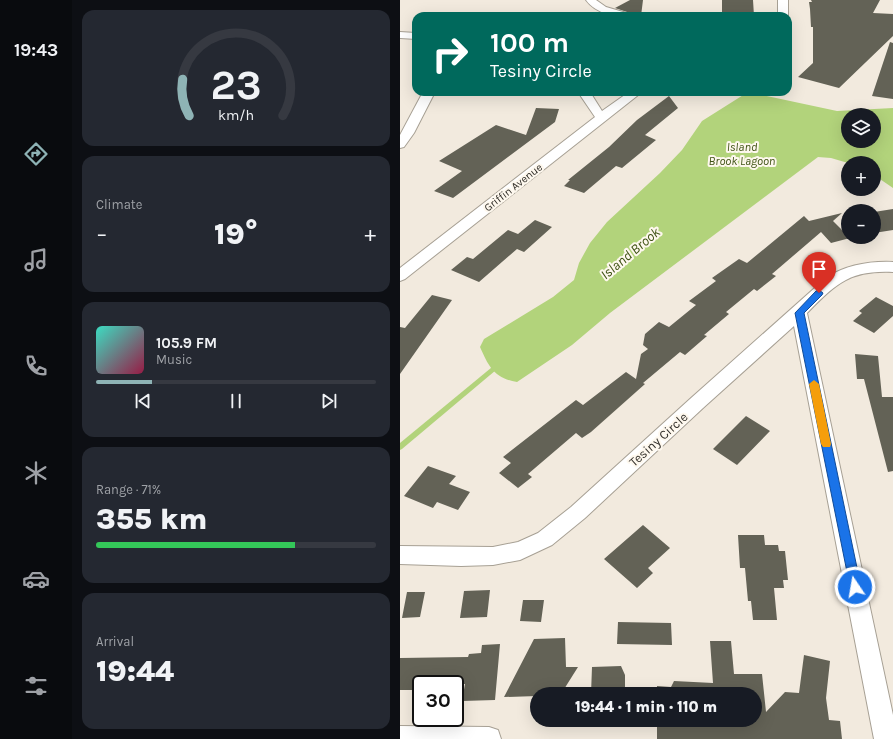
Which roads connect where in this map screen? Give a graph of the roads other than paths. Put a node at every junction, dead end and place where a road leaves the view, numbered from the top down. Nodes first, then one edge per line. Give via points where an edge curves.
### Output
1 (591, 0) edge
2 (783, 0) edge
3 (612, 12) edge
4 (783, 12) edge
5 (400, 36) edge
6 (412, 36) edge
7 (427, 96) edge
8 (587, 96) edge
9 (631, 96) edge
10 (601, 118) junction
11 (400, 144) edge
12 (893, 266) edge
13 (400, 276) edge
14 (799, 313) junction
15 (400, 555) edge
16 (400, 738) edge
17 (489, 739) edge
18 (886, 739) edge

1 - 3 street
2 - 4 street
5 - 6 street
7 - 11 street
8 - 10 street
9 - 10 street, Griffin Avenue
10 - 13 street, Griffin Avenue
12 - 14 street, Tesiny Circle via 858,270 841,276
14 - 15 street, Tesiny Circle via 547,537 521,550 493,556
14 - 18 street
16 - 17 street

